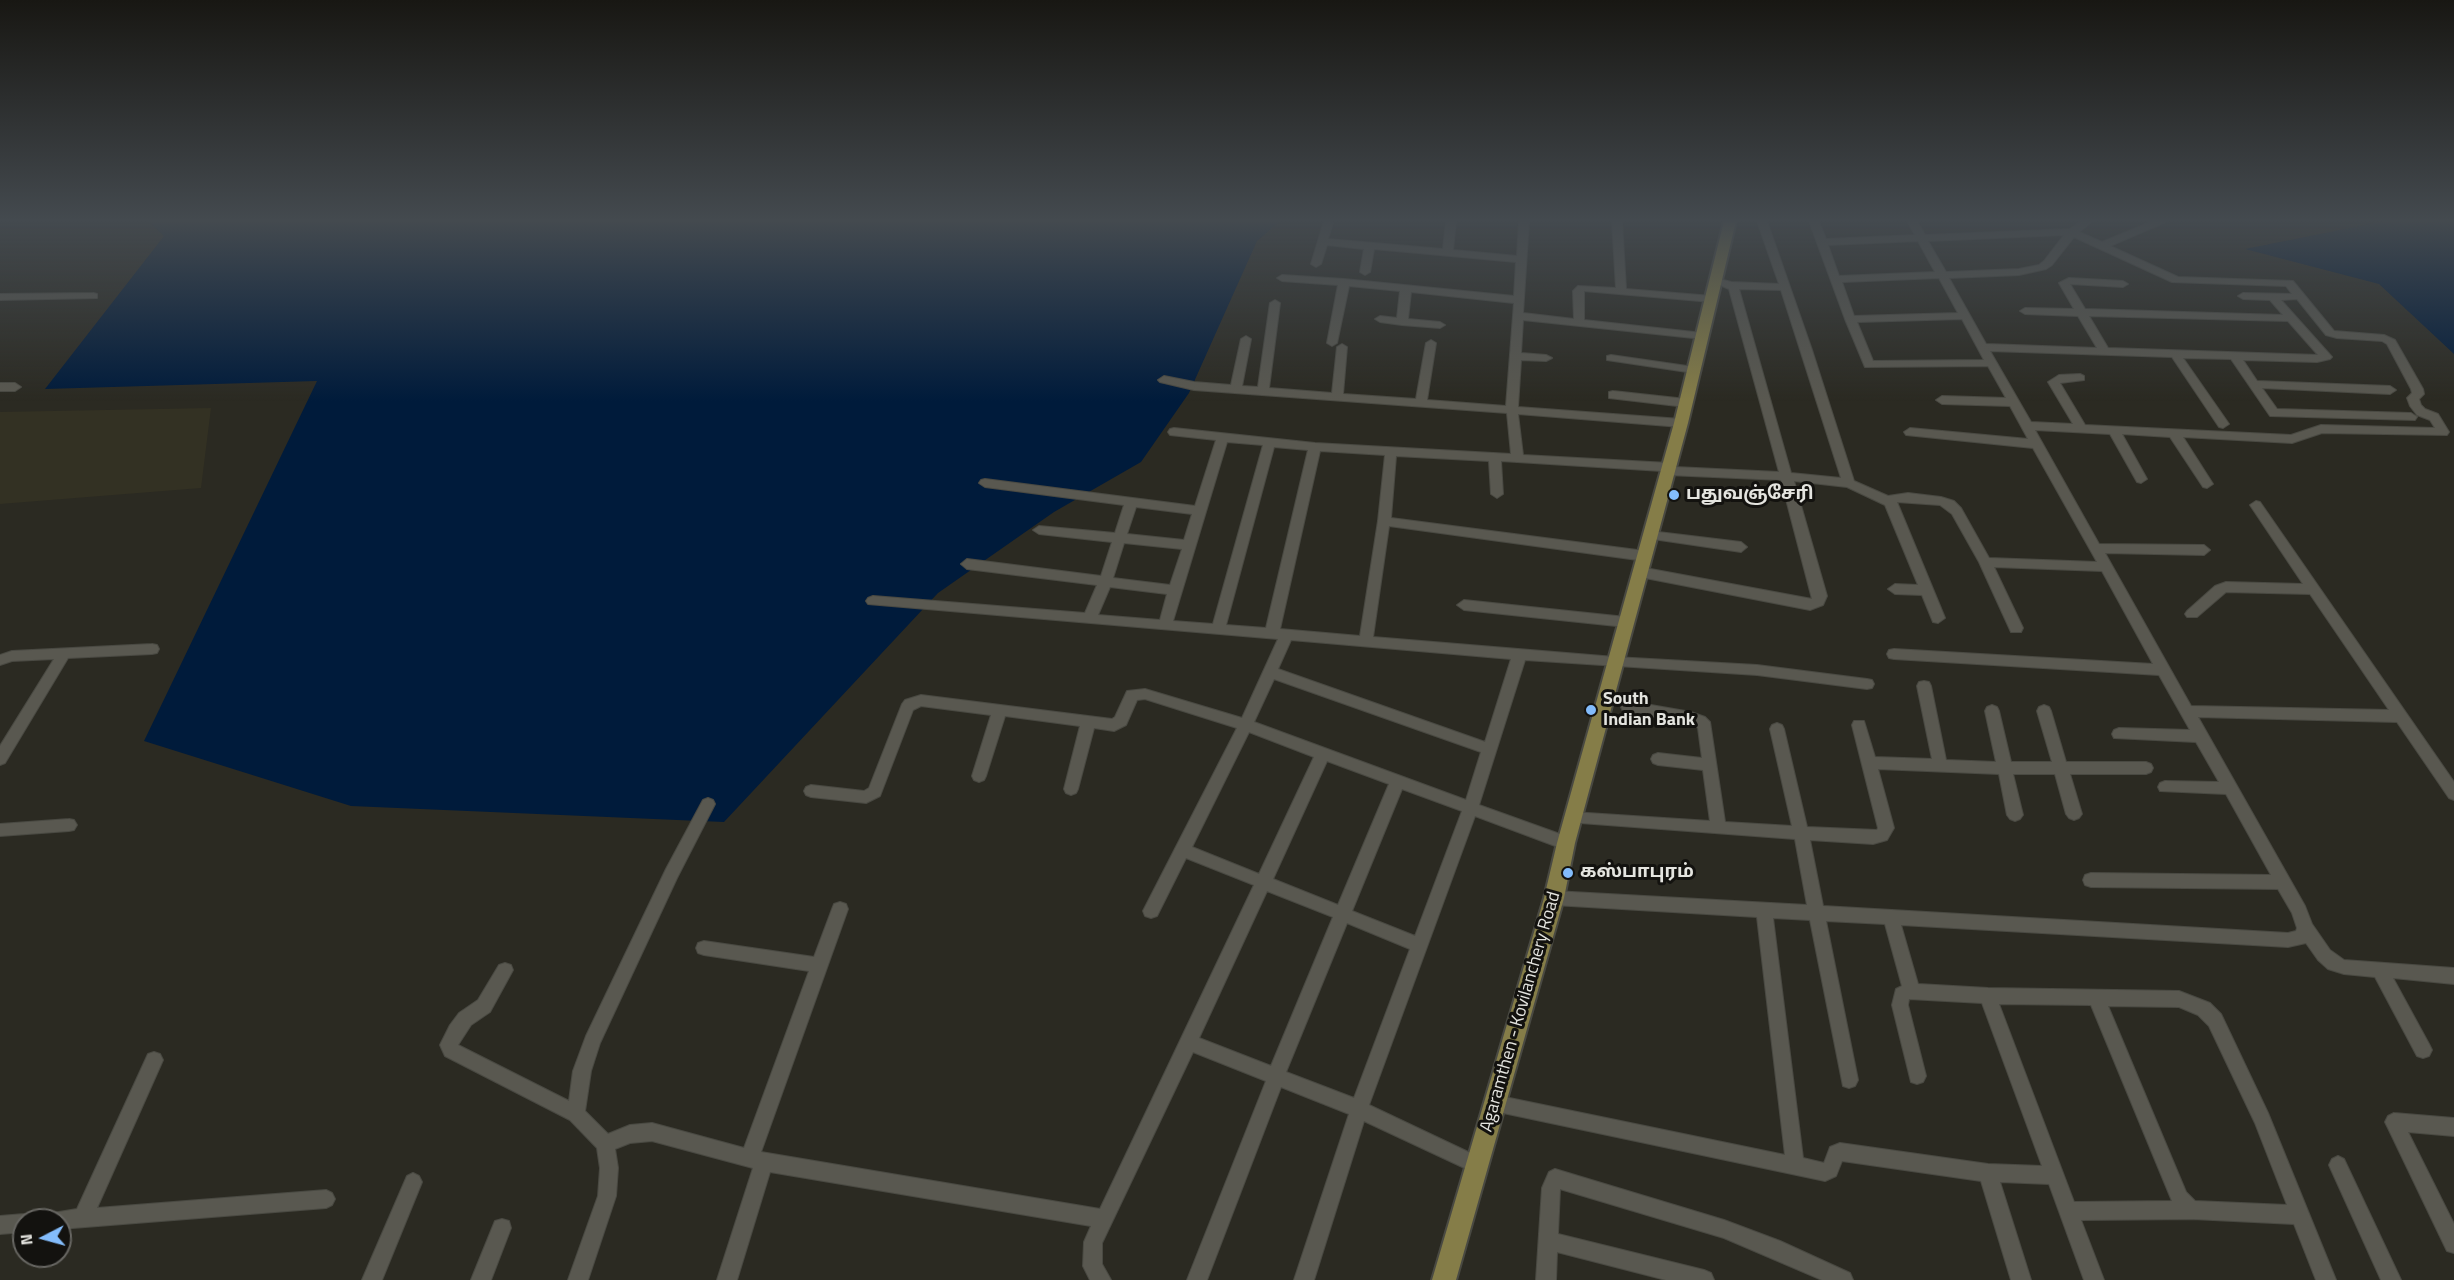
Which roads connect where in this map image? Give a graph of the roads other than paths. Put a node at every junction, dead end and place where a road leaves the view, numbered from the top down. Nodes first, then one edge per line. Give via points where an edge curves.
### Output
1 (1324, 281) edge
2 (1520, 281) edge
3 (1620, 281) edge
4 (1721, 281) edge
5 (1783, 281) edge
6 (1836, 281) edge
7 (1945, 281) edge
8 (2204, 281) edge
9 (1344, 282) junction
10 (2123, 284) dead end
11 (1406, 288) junction
12 (1720, 288) junction
13 (1785, 288) junction
14 (1621, 291) junction
15 (93, 296) dead end
16 (2243, 296) dead end
17 (0, 297) edge
18 (2273, 297) junction
19 (2293, 297) dead end
20 (1519, 300) junction
21 (1275, 303) dead end
22 (2025, 311) dead end
23 (2082, 313) junction
24 (1518, 316) junction
25 (1965, 316) junction
26 (2292, 318) junction
27 (1380, 319) dead end
28 (1850, 319) junction
29 (1579, 321) junction
30 (1402, 322) junction
31 (1440, 325) dead end
32 (1702, 336) junction
33 (1246, 339) dead end
34 (1431, 343) dead end
35 (1982, 347) junction
36 (2105, 352) junction
37 (2176, 355) junction
38 (1515, 356) junction
39 (2235, 357) junction
40 (1546, 358) dead end
41 (1611, 358) dead end
42 (1991, 363) junction
43 (1694, 370) junction
44 (2080, 378) dead end
45 (1164, 380) dead end
46 (2254, 384) junction
47 (0, 387) edge
48 (15, 387) dead end
49 (1236, 388) junction
50 (1263, 390) junction
51 (2390, 390) dead end
52 (1613, 394) dead end
53 (1337, 396) junction
54 (1942, 399) dead end
55 (1421, 402) junction
56 (2013, 402) junction
57 (1686, 403) junction
58 (1512, 410) junction
59 (2411, 417) dead end
60 (1681, 423) junction
61 (2223, 424) dead end
62 (2027, 426) junction
63 (2082, 429) junction
64 (2114, 431) junction
65 (1174, 432) dead end
66 (1910, 432) dead end
67 (2175, 435) junction
68 (1223, 436) junction
69 (1270, 441) junction
70 (2037, 444) junction
71 (1315, 447) junction
72 (1391, 451) junction
73 (1495, 458) junction
74 (1517, 459) junction
75 (1668, 469) junction
76 (1786, 476) junction
77 (2141, 479) dead end
78 (986, 483) dead end
79 (1849, 483) junction
80 (2207, 484) dead end
81 (1497, 494) dead end
82 (1890, 502) junction
83 (1131, 504) junction
84 (2256, 505) dead end
85 (1199, 511) junction
86 (1384, 522) junction
87 (1039, 530) dead end
88 (1650, 535) junction
89 (1120, 538) junction
90 (1190, 545) junction
91 (1741, 547) dead end
92 (2095, 548) junction
93 (2204, 550) dead end
94 (1984, 562) junction
95 (967, 564) dead end
96 (1642, 564) junction
97 (2106, 567) junction
98 (1105, 582) junction
99 (1895, 589) dead end
100 (2314, 589) junction
101 (1175, 590) junction
102 (1927, 590) junction
103 (873, 601) dead end
104 (1464, 606) dead end
105 (2192, 614) dead end
106 (1938, 618) dead end
107 (1089, 619) junction
108 (1626, 622) junction
109 (1165, 625) junction
110 (2016, 628) dead end
111 (1218, 629) junction
112 (1272, 633) junction
113 (1287, 635) junction
114 (1366, 641) junction
115 (152, 649) dead end
116 (63, 654) junction
117 (1520, 654) junction
118 (1894, 654) dead end
119 (0, 660) edge
120 (1616, 662) junction
121 (2164, 670) junction
122 (1271, 672) junction
123 (1867, 684) dead end
124 (1924, 686) dead end
125 (1629, 707) dead end
126 (1000, 709) junction
127 (1992, 711) dead end
128 (2044, 711) dead end
129 (2187, 711) junction
130 (2401, 717) junction
131 (1088, 724) junction
132 (1246, 725) junction
133 (1859, 725) dead end
134 (1777, 729) dead end
135 (2119, 734) dead end
136 (2201, 736) junction
137 (1488, 749) junction
138 (1323, 754) junction
139 (0, 759) edge
140 (1658, 759) dead end
141 (1869, 763) junction
142 (1710, 765) junction
143 (1940, 765) junction
144 (2004, 768) junction
145 (2061, 768) junction
146 (2146, 768) dead end
147 (979, 776) dead end
148 (1397, 782) junction
149 (2165, 787) dead end
150 (2230, 788) junction
151 (1071, 789) dead end
152 (811, 791) dead end
153 (2454, 794) edge
154 (708, 804) dead end
155 (1471, 807) junction
156 (2074, 814) dead end
157 (2015, 815) dead end
158 (1572, 818) junction
159 (69, 825) dead end
160 (1718, 828) junction
161 (0, 830) edge
162 (1801, 833) junction
163 (1566, 843) junction
164 (1184, 850) junction
165 (2091, 880) dead end
166 (1263, 882) junction
167 (2283, 882) junction
168 (1554, 898) junction
169 (840, 909) dead end
170 (1151, 911) dead end
171 (1764, 911) junction
172 (1344, 913) junction
173 (1816, 914) junction
174 (1891, 918) junction
175 (2305, 928) junction
176 (1420, 945) junction
177 (704, 948) dead end
178 (818, 964) junction
179 (505, 970) dead end
180 (2380, 971) junction
181 (2454, 976) edge
182 (1912, 991) junction
183 (1988, 996) junction
184 (2096, 998) junction
185 (1189, 1042) junction
186 (2423, 1050) dead end
187 (154, 1060) dead end
188 (1276, 1076) junction
189 (1917, 1076) dead end
190 (1849, 1080) dead end
191 (1495, 1104) junction
192 (1359, 1109) junction
193 (576, 1114) junction
194 (2454, 1127) edge
195 (605, 1144) junction
196 (757, 1160) junction
197 (1477, 1165) junction
198 (2338, 1165) dead end
199 (1795, 1166) junction
200 (1988, 1173) junction
201 (2054, 1175) junction
202 (413, 1182) dead end
203 (326, 1199) dead end
204 (2193, 1210) junction
205 (2069, 1211) junction
206 (2299, 1215) junction
207 (83, 1218) junction
208 (72, 1219) edge
209 (1105, 1219) junction
210 (502, 1228) dead end
211 (1549, 1241) junction
212 (2454, 1244) edge
213 (372, 1280) edge
214 (481, 1280) edge
215 (578, 1280) edge
216 (727, 1280) edge
217 (1101, 1280) edge
218 (1197, 1280) edge
219 (1304, 1280) edge
220 (1444, 1280) edge
221 (1546, 1280) edge
222 (1704, 1280) edge
223 (1843, 1280) edge
224 (2021, 1280) edge
225 (2094, 1280) edge
226 (2326, 1280) edge
227 (2391, 1280) edge

1 - 9 street
2 - 20 street
3 - 14 street
4 - 12 main road, Agaramthen - Kovilanchery Road
5 - 13 street
6 - 28 street
7 - 25 street
8 - 67 street via 2289,283 2330,333 2391,342 2417,389 2413,398 2416,406 2434,417 2443,432 2320,429 2292,439
9 - 11 street
9 - 53 street via 1337,345
10 - 23 street via 2064,283
11 - 20 street
11 - 30 street
12 - 13 street
12 - 14 street
12 - 32 main road, Agaramthen - Kovilanchery Road
12 - 76 street
13 - 79 street
14 - 29 street via 1579,289
15 - 17 street
16 - 18 street
18 - 19 street
18 - 26 street
20 - 24 street
21 - 50 street
22 - 23 street
23 - 26 street
23 - 36 street
24 - 29 street
24 - 38 street
25 - 28 street
25 - 35 street
26 - 39 street via 2326,357
27 - 30 street
28 - 42 street via 1869,365
29 - 32 street
30 - 31 street
32 - 43 main road, Agaramthen - Kovilanchery Road
33 - 49 street
34 - 55 street
35 - 36 street
35 - 42 street
36 - 37 street
37 - 39 street
37 - 61 street
38 - 40 street
38 - 58 street
39 - 46 street
41 - 43 street
42 - 56 street
43 - 57 main road, Agaramthen - Kovilanchery Road
44 - 63 street via 2055,382
45 - 49 street
46 - 51 street
46 - 59 street via 2274,413
47 - 48 street
49 - 50 street
50 - 53 street
52 - 57 street
53 - 55 street
54 - 56 street
55 - 58 street
56 - 62 street
57 - 60 main road, Agaramthen - Kovilanchery Road
58 - 60 street
58 - 74 street
60 - 75 main road, Agaramthen - Kovilanchery Road
62 - 63 street
62 - 70 street
63 - 64 street
64 - 67 street
64 - 77 street
65 - 68 street
66 - 70 street
67 - 80 street
68 - 69 street
68 - 85 street
69 - 71 street
69 - 111 street
70 - 92 street
71 - 72 street
71 - 112 street
72 - 73 street
72 - 86 street
73 - 74 street
73 - 81 street
74 - 75 street
75 - 76 street
75 - 88 main road, Agaramthen - Kovilanchery Road
76 - 79 street
76 - 96 street via 1820,596 1818,602 1810,605
78 - 83 street
79 - 82 street
82 - 94 street via 1900,496 1950,504
82 - 102 street
83 - 85 street
83 - 89 street
84 - 100 street
85 - 90 street
86 - 96 street via 1511,536
86 - 114 street
87 - 89 street
88 - 91 street
88 - 96 main road, Agaramthen - Kovilanchery Road
89 - 90 street
89 - 98 street
90 - 101 street
92 - 93 street
92 - 97 street
94 - 97 street
94 - 110 street
95 - 98 street
96 - 108 main road, Agaramthen - Kovilanchery Road
97 - 121 street
98 - 101 street
98 - 107 street
99 - 102 street
100 - 105 street via 2226,587
100 - 130 street
101 - 109 street
102 - 106 street
103 - 107 street
104 - 108 street
107 - 109 street
108 - 120 main road, Agaramthen - Kovilanchery Road
109 - 111 street
111 - 112 street
112 - 113 street
113 - 114 street
113 - 122 street
114 - 117 street
115 - 116 street
116 - 119 street
116 - 139 street
117 - 120 street
117 - 137 street
118 - 121 street
120 - 123 street via 1757,670
120 - 158 main road, Agaramthen - Kovilanchery Road
121 - 129 street
122 - 132 street
122 - 137 street
124 - 143 street
125 - 142 street via 1700,721 1705,726
126 - 131 street
126 - 147 street
126 - 152 street via 915,701 907,708 875,792 866,796
127 - 144 street
128 - 145 street
129 - 130 street
129 - 136 street
130 - 153 street
131 - 132 street via 1114,725 1121,721 1129,699 1138,693
131 - 151 street
132 - 138 street
132 - 164 street
133 - 141 street
134 - 162 street
135 - 136 street
136 - 150 street
137 - 155 street
138 - 148 street
138 - 166 street
140 - 142 street
141 - 143 street
141 - 162 street via 1886,828 1882,835
142 - 160 street
143 - 144 street
144 - 145 street
144 - 157 street
145 - 146 street
145 - 156 street
148 - 155 street
148 - 172 street
149 - 150 street
150 - 167 street
154 - 193 street via 592,1042 582,1071
155 - 163 street
155 - 176 street
158 - 160 street
158 - 163 main road, Agaramthen - Kovilanchery Road
159 - 161 street
160 - 162 street
162 - 173 street
163 - 168 main road, Agaramthen - Kovilanchery Road
164 - 166 street
164 - 170 street
165 - 167 street
166 - 172 street
166 - 185 street
167 - 175 street
168 - 171 street
168 - 191 main road, Agaramthen - Kovilanchery Road
169 - 178 street
171 - 173 street
171 - 199 street
172 - 176 street
172 - 188 street
173 - 174 street
173 - 190 street
174 - 175 street via 2288,940 2302,937
174 - 182 street
175 - 180 street via 2334,964
176 - 192 street
177 - 178 street
178 - 196 street
179 - 193 street via 484,1006 456,1030 451,1050
180 - 181 street
180 - 186 street
182 - 183 street
182 - 189 street via 1902,994 1900,1005
183 - 184 street
183 - 201 street
184 - 204 street via 2180,1198
184 - 206 street via 2179,999 2204,1009 2215,1020 2262,1119
185 - 188 street
185 - 209 street
187 - 207 street
188 - 192 street
188 - 218 street
191 - 197 main road, Agaramthen - Kovilanchery Road
191 - 199 street
192 - 197 street
192 - 219 street
193 - 195 street
194 - 212 street via 2394,1122
195 - 196 street via 630,1134 652,1132
195 - 215 street via 609,1168 607,1196
196 - 209 street
196 - 216 street
197 - 220 main road, Agaramthen - Kovilanchery Road
198 - 227 street
199 - 200 street via 1828,1172 1840,1152
200 - 201 street
200 - 224 street
201 - 205 street
202 - 213 street
203 - 207 street
204 - 205 street
204 - 206 street
205 - 225 street
206 - 226 street
207 - 208 street
209 - 217 street via 1093,1242 1092,1266
210 - 214 street
211 - 221 street
211 - 222 street
211 - 223 street via 1552,1182 1562,1178 1724,1229

